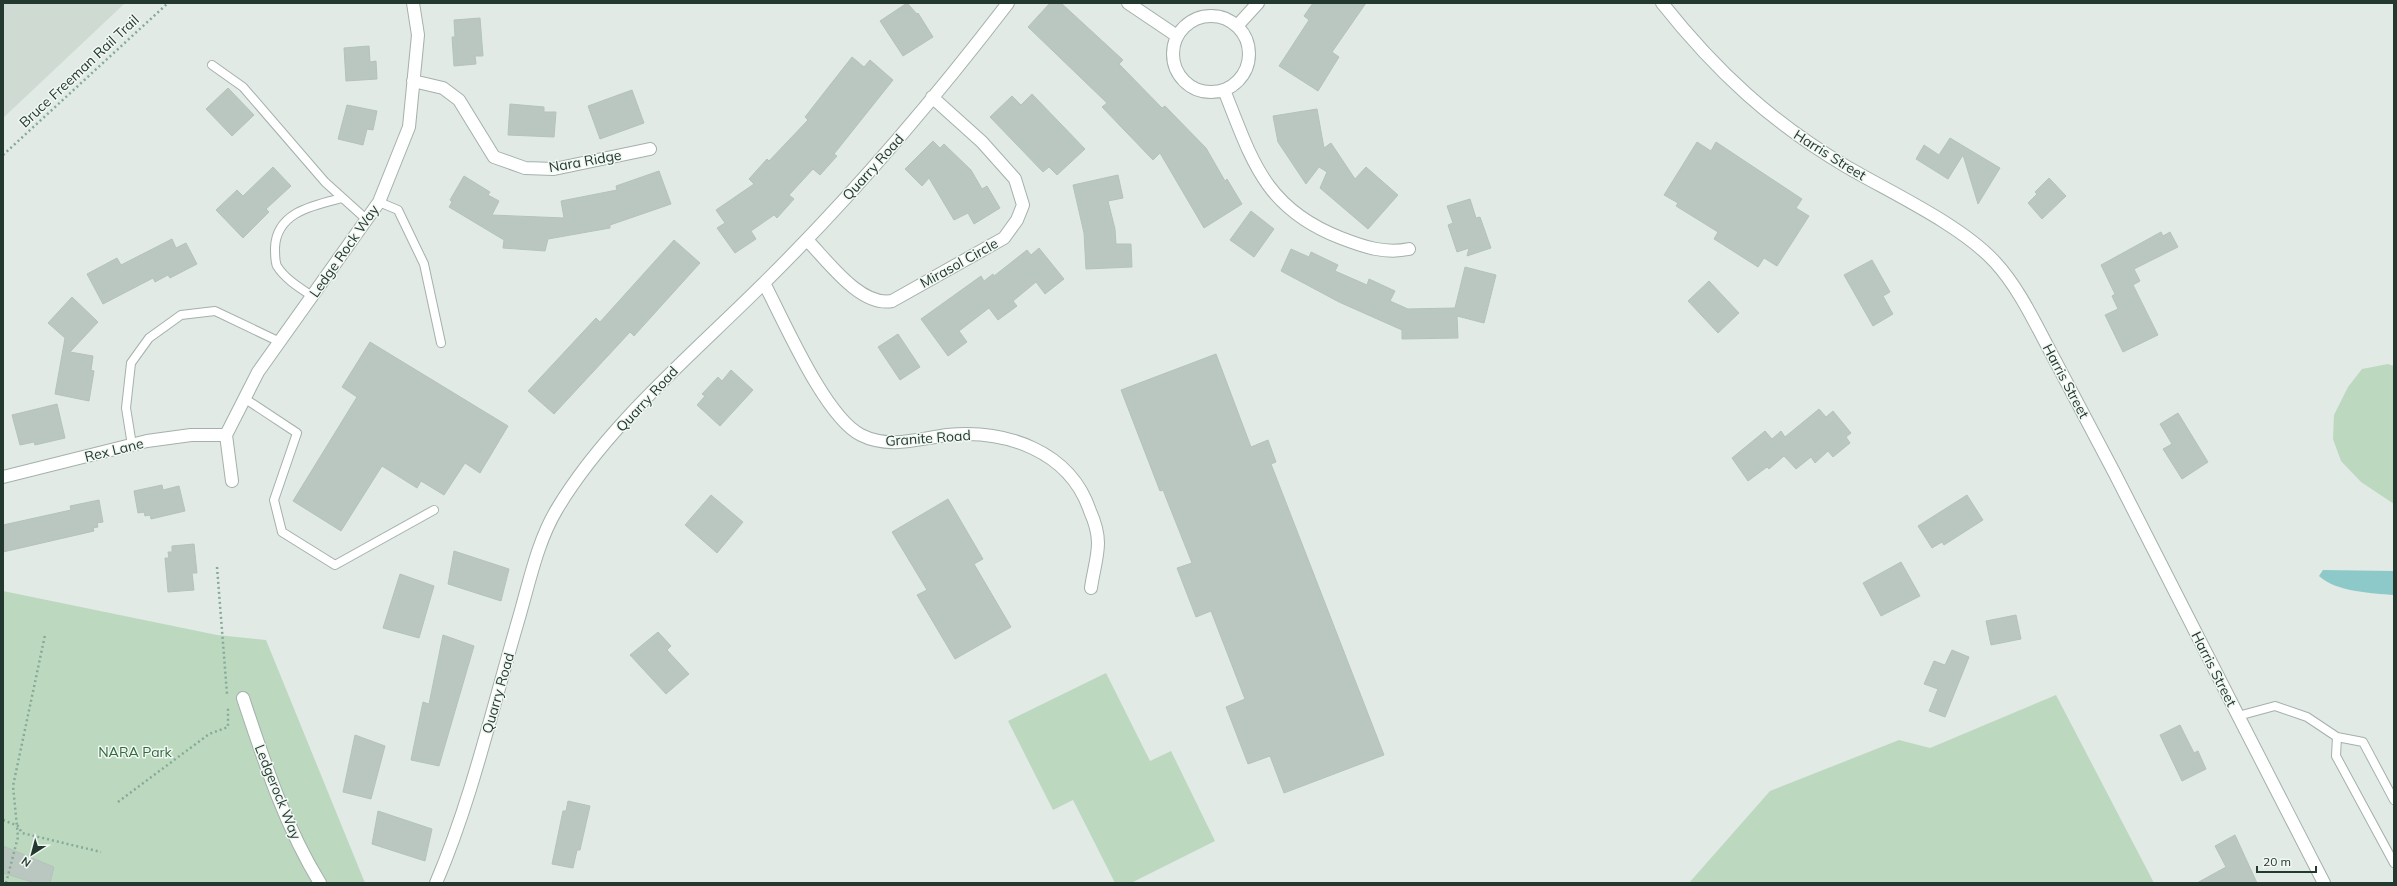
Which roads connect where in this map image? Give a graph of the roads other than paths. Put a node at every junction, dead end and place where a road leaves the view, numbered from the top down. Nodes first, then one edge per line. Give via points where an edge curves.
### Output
1 (413, 3) edge
2 (1008, 3) edge
3 (1128, 3) edge
4 (1258, 3) edge
5 (1662, 3) edge
6 (1237, 26) junction
7 (1177, 36) junction
8 (212, 65) dead end
9 (413, 81) junction
10 (1224, 90) junction
11 (932, 97) junction
12 (650, 149) dead end
13 (342, 198) junction
14 (379, 202) junction
15 (366, 219) junction
16 (807, 240) junction
17 (1409, 249) dead end
18 (764, 283) junction
19 (312, 296) junction
20 (280, 342) junction
21 (441, 343) dead end
22 (244, 398) junction
23 (226, 434) junction
24 (132, 445) junction
25 (3, 477) edge
26 (232, 481) dead end
27 (434, 510) dead end
28 (1091, 588) dead end
29 (243, 698) dead end
30 (2238, 716) junction
31 (2338, 737) junction
32 (2394, 800) edge
33 (2394, 863) edge
34 (320, 883) edge
35 (436, 883) edge
36 (2324, 883) edge

1 - 9 street, Ledge Rock Way via 418,35
2 - 11 street, Quarry Road
3 - 7 street
4 - 6 street
5 - 30 street, Harris Street via 1729,79 1780,124 1975,244 1994,261 2011,282 2072,391
6 - 7 street via 1224,18 1208,16 1194,20
6 - 10 street via 1248,44 1249,58 1241,78
7 - 10 street via 1174,58 1182,78 1201,90
8 - 13 lane via 243,86 325,182
9 - 12 street, Nara Ridge via 443,88 459,100 494,157 525,168 554,169
9 - 14 street, Ledge Rock Way via 409,127
10 - 17 street via 1254,163 1264,180 1289,210 1322,231 1358,245 1388,251
11 - 16 street, Quarry Road via 899,138
11 - 16 street, Mirasol Circle via 982,142 1015,179 1023,205 1017,220 1004,238 892,301 885,302 873,300 858,291
13 - 15 lane
13 - 19 lane via 304,208 294,214 283,226 275,242 276,266 286,277
14 - 15 street, Ledge Rock Way
14 - 21 lane via 398,210 424,264
15 - 19 street, Ledge Rock Way
16 - 18 street, Quarry Road
18 - 28 street, Granite Road via 816,382 840,418 860,434 883,442 923,441 947,435 984,435 1023,442 1057,462 1085,495 1093,518 1098,542
18 - 35 street, Quarry Road via 666,377 578,476 556,511 540,548 476,772 449,853
19 - 20 street, Ledge Rock Way
20 - 22 street, Ledge Rock Way via 258,372
20 - 24 lane via 215,311 181,315 149,338 130,363 126,408
22 - 23 street, Ledge Rock Way
22 - 27 lane via 297,433 274,500 282,532 336,565
23 - 24 street, Rex Lane via 191,435
23 - 26 street
24 - 25 street, Rex Lane
29 - 34 street, Ledgerock Way via 278,798 306,860
30 - 31 lane via 2275,706 2307,717
30 - 36 street, Harris Street
31 - 32 lane via 2363,742
31 - 33 lane via 2336,756

